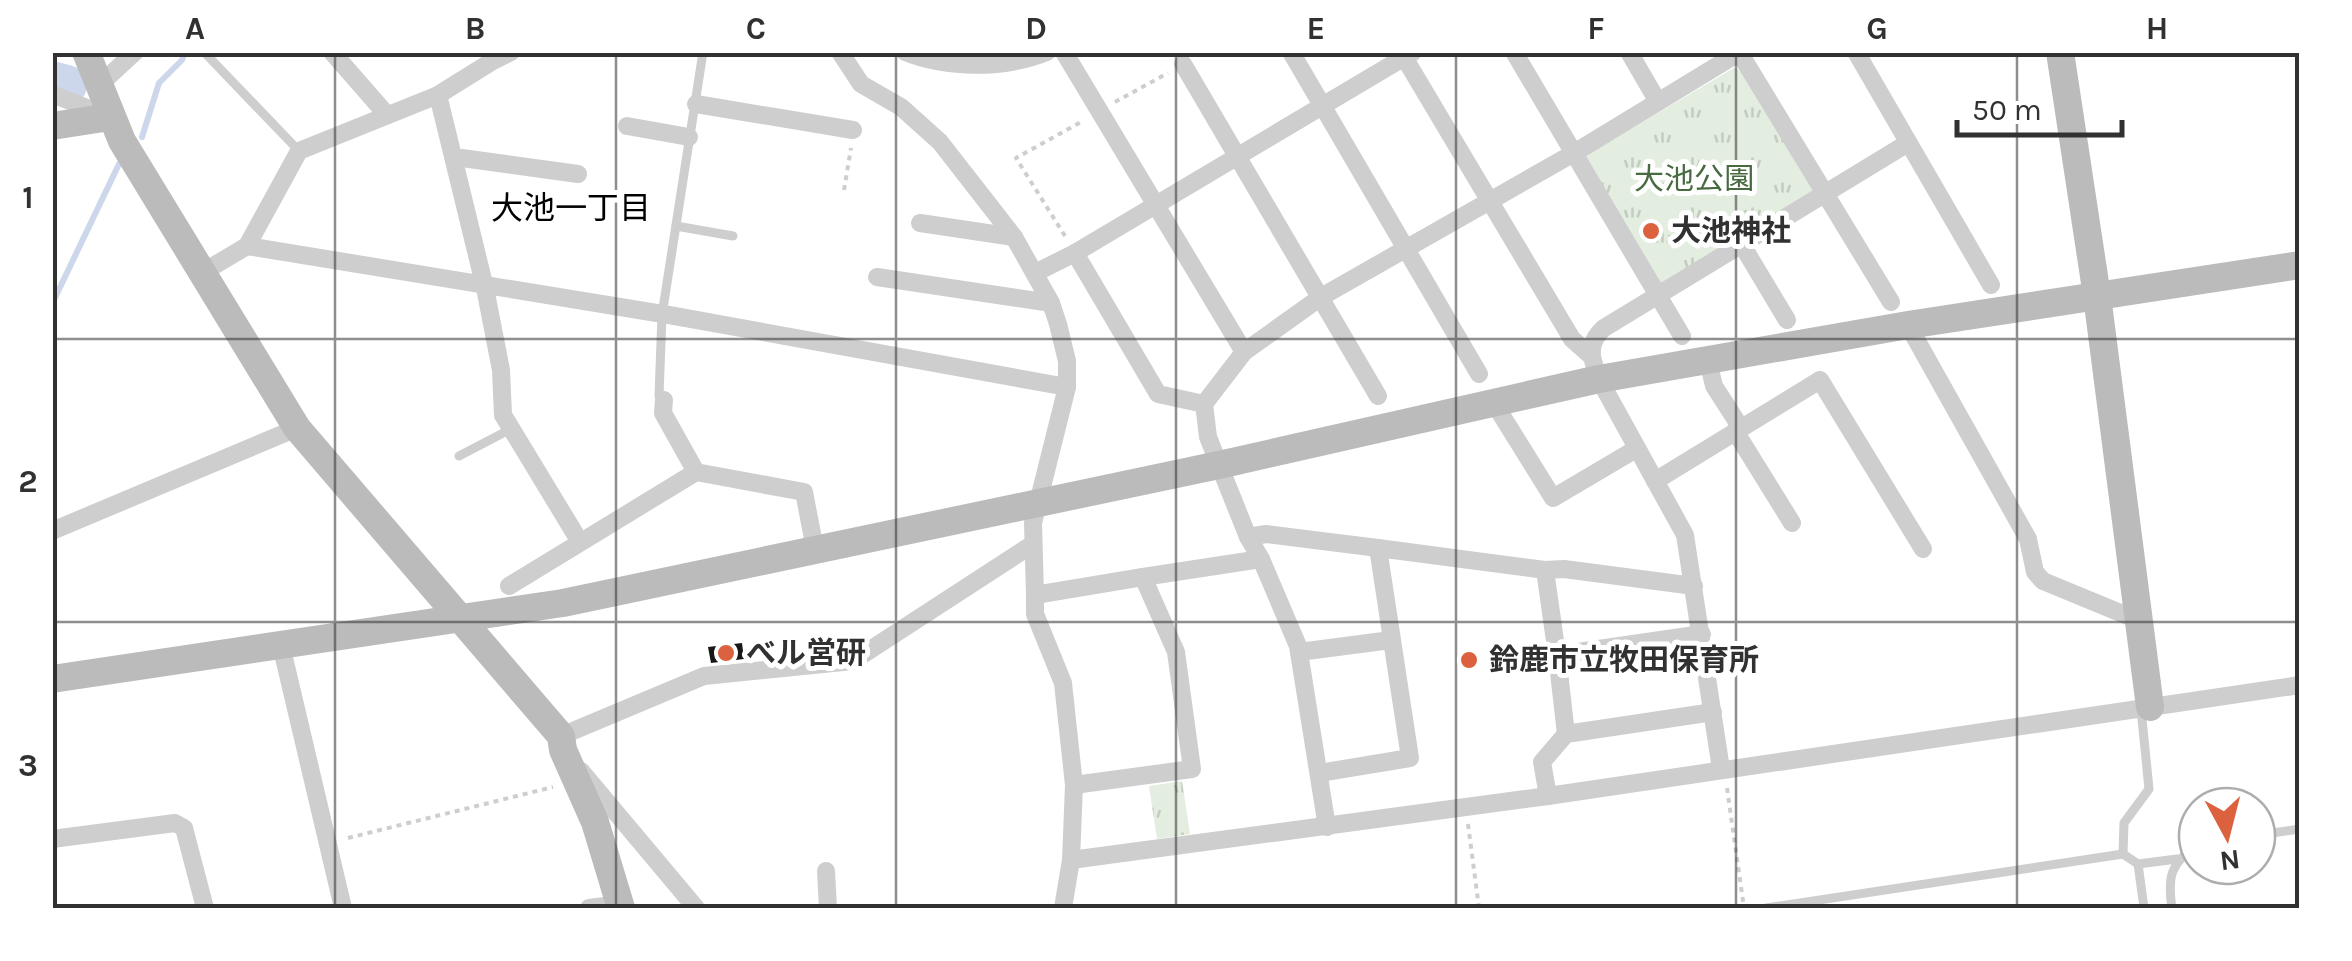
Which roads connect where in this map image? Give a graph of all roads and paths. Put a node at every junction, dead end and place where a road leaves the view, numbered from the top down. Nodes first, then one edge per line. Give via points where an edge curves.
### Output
1 (86, 52) edge
2 (135, 52) edge
3 (204, 52) edge
4 (332, 52) edge
5 (511, 52) edge
6 (704, 52) edge
7 (840, 52) edge
8 (905, 52) edge
9 (1047, 52) edge
10 (1064, 52) edge
11 (1291, 52) edge
12 (1514, 52) edge
13 (1629, 52) edge
14 (1856, 52) edge
15 (2060, 52) edge
16 (1740, 53) edge
17 (1406, 54) edge
18 (1184, 64) joint
19 (97, 86) junction
20 (52, 94) edge
21 (438, 95) junction
22 (1658, 102) junction
23 (696, 104) junction
24 (1323, 106) junction
25 (1100, 111) junction
26 (387, 114) junction
27 (110, 117) junction
28 (52, 126) edge
29 (627, 126) dead end
30 (854, 130) dead end
31 (689, 137) junction
32 (1908, 143) junction
33 (299, 151) junction
34 (1574, 153) junction
35 (1238, 156) junction
36 (454, 160) junction
37 (578, 174) dead end
38 (1826, 194) junction
39 (1488, 202) junction
40 (1156, 204) junction
41 (920, 223) dead end
42 (676, 226) junction
43 (733, 236) dead end
44 (1014, 238) junction
45 (1742, 245) junction
46 (246, 246) junction
47 (1406, 248) junction
48 (1075, 253) junction
49 (2300, 265) edge
50 (1035, 273) junction
51 (200, 274) junction
52 (877, 277) dead end
53 (1991, 284) dead end
54 (486, 288) junction
55 (1658, 296) junction
56 (2097, 296) junction
57 (1321, 297) junction
58 (1891, 302) dead end
59 (1051, 303) junction
60 (662, 314) junction
61 (1787, 320) dead end
62 (1908, 326) junction
63 (1682, 336) dead end
64 (1244, 352) junction
65 (1708, 361) junction
66 (1594, 367) junction
67 (1479, 374) dead end
68 (1067, 386) junction
69 (1378, 396) dead end
70 (664, 400) joint
71 (1494, 403) junction
72 (1204, 404) junction
73 (297, 428) junction
74 (512, 429) junction
75 (1738, 430) junction
76 (1636, 449) junction
77 (459, 456) dead end
78 (1219, 465) junction
79 (696, 472) junction
80 (1654, 481) junction
81 (1039, 503) junction
82 (1792, 523) dead end
83 (52, 532) edge
84 (1248, 537) junction
85 (580, 542) junction
86 (1032, 544) junction
87 (1378, 548) junction
88 (1923, 548) dead end
89 (815, 549) junction
90 (1260, 559) junction
91 (1545, 570) junction
92 (1143, 577) junction
93 (509, 586) dead end
94 (1694, 586) junction
95 (1035, 595) junction
96 (459, 619) junction
97 (2140, 621) junction
98 (1702, 634) junction
99 (1391, 640) junction
100 (281, 645) junction
101 (1299, 652) junction
102 (1557, 655) junction
103 (52, 679) edge
104 (2300, 685) edge
105 (2146, 708) junction
106 (1713, 712) junction
107 (1566, 734) junction
108 (562, 743) junction
109 (1722, 769) junction
110 (1319, 772) junction
111 (577, 780) junction
112 (1074, 785) junction
113 (1548, 796) junction
114 (1466, 806) junction
115 (1326, 826) junction
116 (52, 839) edge
117 (328, 843) junction
118 (2123, 854) junction
119 (2177, 859) joint
120 (1071, 860) junction
121 (2138, 864) junction
122 (826, 870) dead end
123 (620, 906) edge
124 (205, 908) edge
125 (344, 908) edge
126 (590, 908) edge
127 (696, 908) edge
128 (828, 908) edge
129 (1063, 908) edge
130 (1479, 908) edge
131 (1744, 908) edge
132 (1766, 908) edge
133 (2144, 908) edge
134 (2172, 908) edge

1 - 19 street
2 - 19 street
3 - 33 lane
4 - 26 street
5 - 21 street
6 - 23 lane
7 - 44 street via 861,84 940,142
8 - 9 street via 978,65
10 - 25 street
11 - 24 street
12 - 34 street
13 - 22 street
14 - 32 street
15 - 56 street
16 - 22 street
16 - 38 street
17 - 24 street
17 - 39 street
18 - 25 path
18 - 35 street
19 - 27 street
20 - 27 street
21 - 26 street
21 - 36 street
22 - 34 street
23 - 30 street
23 - 31 lane
24 - 35 street
24 - 47 street
25 - 40 street
25 - 48 path via 1016,158
26 - 33 street
27 - 28 street
27 - 51 street
29 - 31 street
31 - 42 lane
32 - 38 street
32 - 53 street
33 - 46 street
34 - 39 street
34 - 55 street
35 - 40 street
35 - 57 street
36 - 37 street
36 - 54 street
38 - 45 street
38 - 58 street
39 - 47 street
39 - 66 street
40 - 48 street
40 - 64 street
41 - 44 street
42 - 43 lane
42 - 60 lane
44 - 50 street
45 - 55 street
45 - 61 street
46 - 51 street
46 - 54 street
47 - 57 street
47 - 67 street
48 - 50 street
48 - 72 street via 1158,394
49 - 56 street
50 - 59 street
51 - 73 street
52 - 59 street
54 - 60 street
54 - 74 street via 503,415
55 - 63 street
55 - 66 street via 1594,338
56 - 62 street
56 - 97 street
57 - 64 street
57 - 69 street
59 - 68 street
60 - 68 street
60 - 70 lane
62 - 65 street
62 - 97 street via 2028,539 2034,572
64 - 72 street
65 - 66 street
65 - 75 street
66 - 71 street
66 - 76 street
68 - 81 street
70 - 79 street via 663,413
71 - 76 street via 1553,498
71 - 78 street
72 - 78 street
73 - 83 street
73 - 96 street
74 - 77 lane
74 - 85 street
75 - 80 street
75 - 82 street
75 - 88 street via 1820,380
76 - 80 street
78 - 81 street
78 - 84 street
79 - 85 street
79 - 89 street via 804,492
80 - 94 street via 1684,535
81 - 86 street
81 - 89 street
84 - 87 street
84 - 90 street
85 - 93 street
86 - 95 street
86 - 108 street via 853,661 704,676
87 - 91 street
87 - 99 street
89 - 96 street via 562,604
90 - 92 street
90 - 101 street
91 - 94 street
91 - 102 street
92 - 95 street
92 - 112 street via 1176,652 1192,769
94 - 98 street
95 - 112 street via 1035,614 1063,683
96 - 100 street
96 - 108 street via 528,693
97 - 105 street
98 - 102 street
98 - 106 street
99 - 101 street
99 - 110 street via 1410,758
100 - 103 street
100 - 117 street
101 - 110 street
102 - 107 street
104 - 105 street
105 - 109 street
105 - 118 lane via 2149,789 2124,823
106 - 107 street
106 - 109 street
107 - 113 street via 1542,762
108 - 111 street
108 - 127 street
109 - 113 street
109 - 131 path
110 - 115 street
111 - 117 path
111 - 123 street
112 - 120 street
113 - 114 street
114 - 115 street
114 - 130 path
115 - 120 street
116 - 124 street via 174,823 184,828
117 - 125 street
118 - 121 lane
118 - 132 lane
119 - 121 lane
119 - 134 lane via 2169,886
120 - 129 street
121 - 133 lane
122 - 128 street
123 - 126 street

